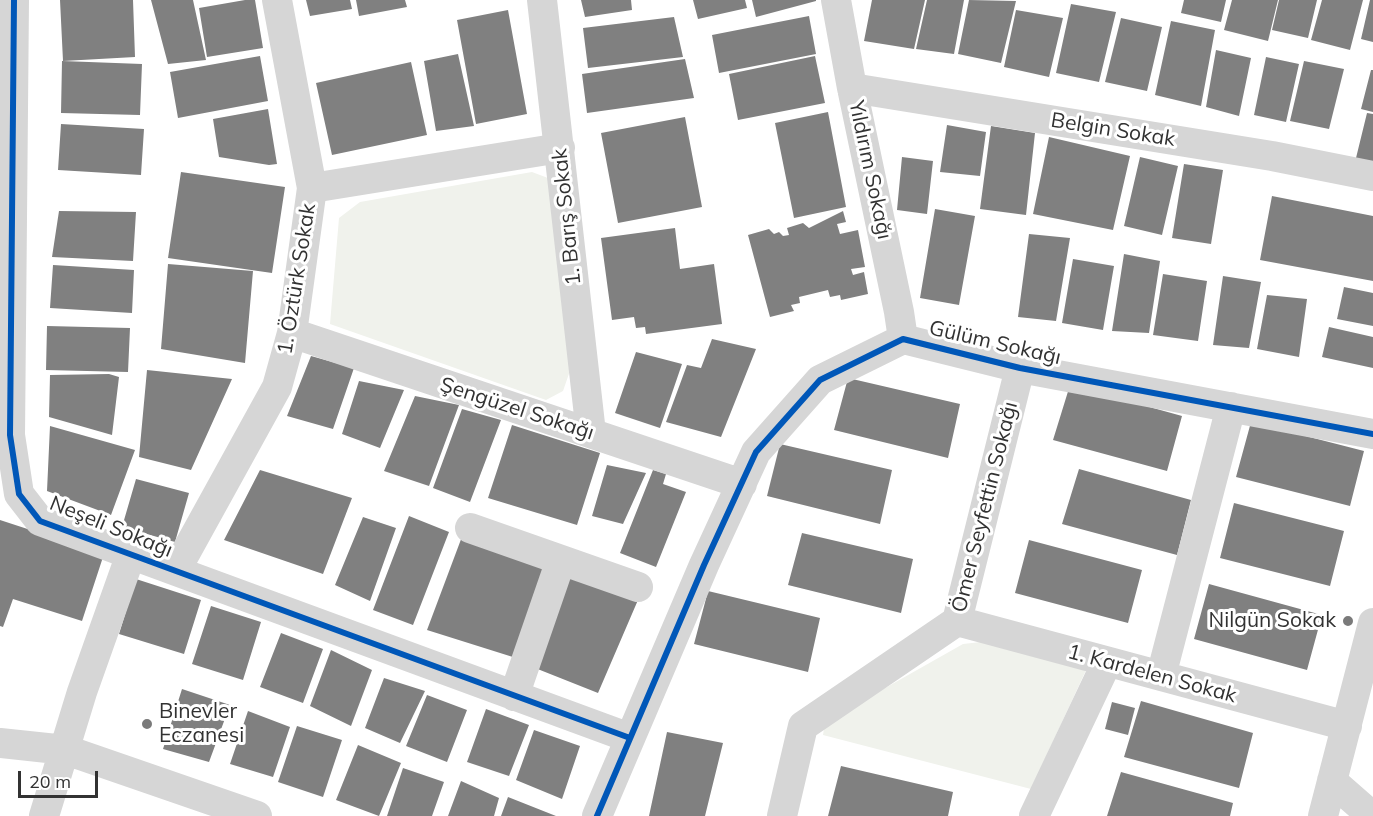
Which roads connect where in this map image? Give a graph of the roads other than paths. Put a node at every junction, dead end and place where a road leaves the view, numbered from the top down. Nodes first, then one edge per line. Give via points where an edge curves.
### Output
1 (14, 0) edge
2 (277, 0) edge
3 (542, 0) edge
4 (836, 0) edge
5 (852, 88) junction
6 (560, 148) junction
7 (1373, 176) edge
8 (312, 188) junction
9 (292, 333) junction
10 (903, 339) junction
11 (1020, 368) junction
12 (1231, 407) junction
13 (591, 433) junction
14 (1373, 434) edge
15 (742, 484) junction
16 (470, 528) dead end
17 (131, 554) junction
18 (561, 560) junction
19 (176, 570) junction
20 (638, 586) dead end
21 (957, 621) junction
22 (1373, 623) edge
23 (1107, 662) junction
24 (1161, 676) junction
25 (514, 696) junction
26 (1347, 726) junction
27 (630, 738) junction
28 (0, 743) edge
29 (66, 750) junction
30 (1332, 781) junction
31 (44, 816) edge
32 (257, 816) edge
33 (597, 816) edge
34 (782, 816) edge
35 (1034, 816) edge
36 (1323, 816) edge
37 (1372, 816) edge

1 - 17 street, Neşeli Sokağı via 10,435 19,494 40,521
2 - 8 street, 1. Öztürk Sokak
3 - 6 street, 1. Barış Sokak
4 - 5 street, Yıldırım Sokağı
5 - 7 street, Belgin Sokak
5 - 10 street, Yıldırım Sokağı
6 - 8 street
6 - 13 street, 1. Barış Sokak
8 - 9 street, 1. Öztürk Sokak
9 - 13 street, Şengüzel Sokağı
9 - 19 street, 1. Öztürk Sokak via 277,387
10 - 11 street, Gülüm Sokağı
10 - 15 street, Gülüm Sokağı via 820,380 756,452
11 - 12 street, Gülüm Sokağı
11 - 21 street, Ömer Seyfettin Sokağı
12 - 14 street, Gülüm Sokağı
12 - 24 street
13 - 15 street, Şengüzel Sokağı
15 - 27 street, Gülüm Sokağı
16 - 18 street
17 - 19 street, Neşeli Sokağı
17 - 29 street via 82,692
18 - 20 street
18 - 25 street
19 - 25 street, Neşeli Sokağı
21 - 23 street, 1. Kardelen Sokak
21 - 34 street, Ömer Seyfettin Sokağı via 803,726
22 - 26 street
23 - 24 street, 1. Kardelen Sokak
23 - 35 street
24 - 26 street, 1. Kardelen Sokak
25 - 27 street, Neşeli Sokağı
26 - 30 street
27 - 33 street, Gülüm Sokağı
28 - 29 street
29 - 31 street
29 - 32 street
30 - 36 street
30 - 37 street

